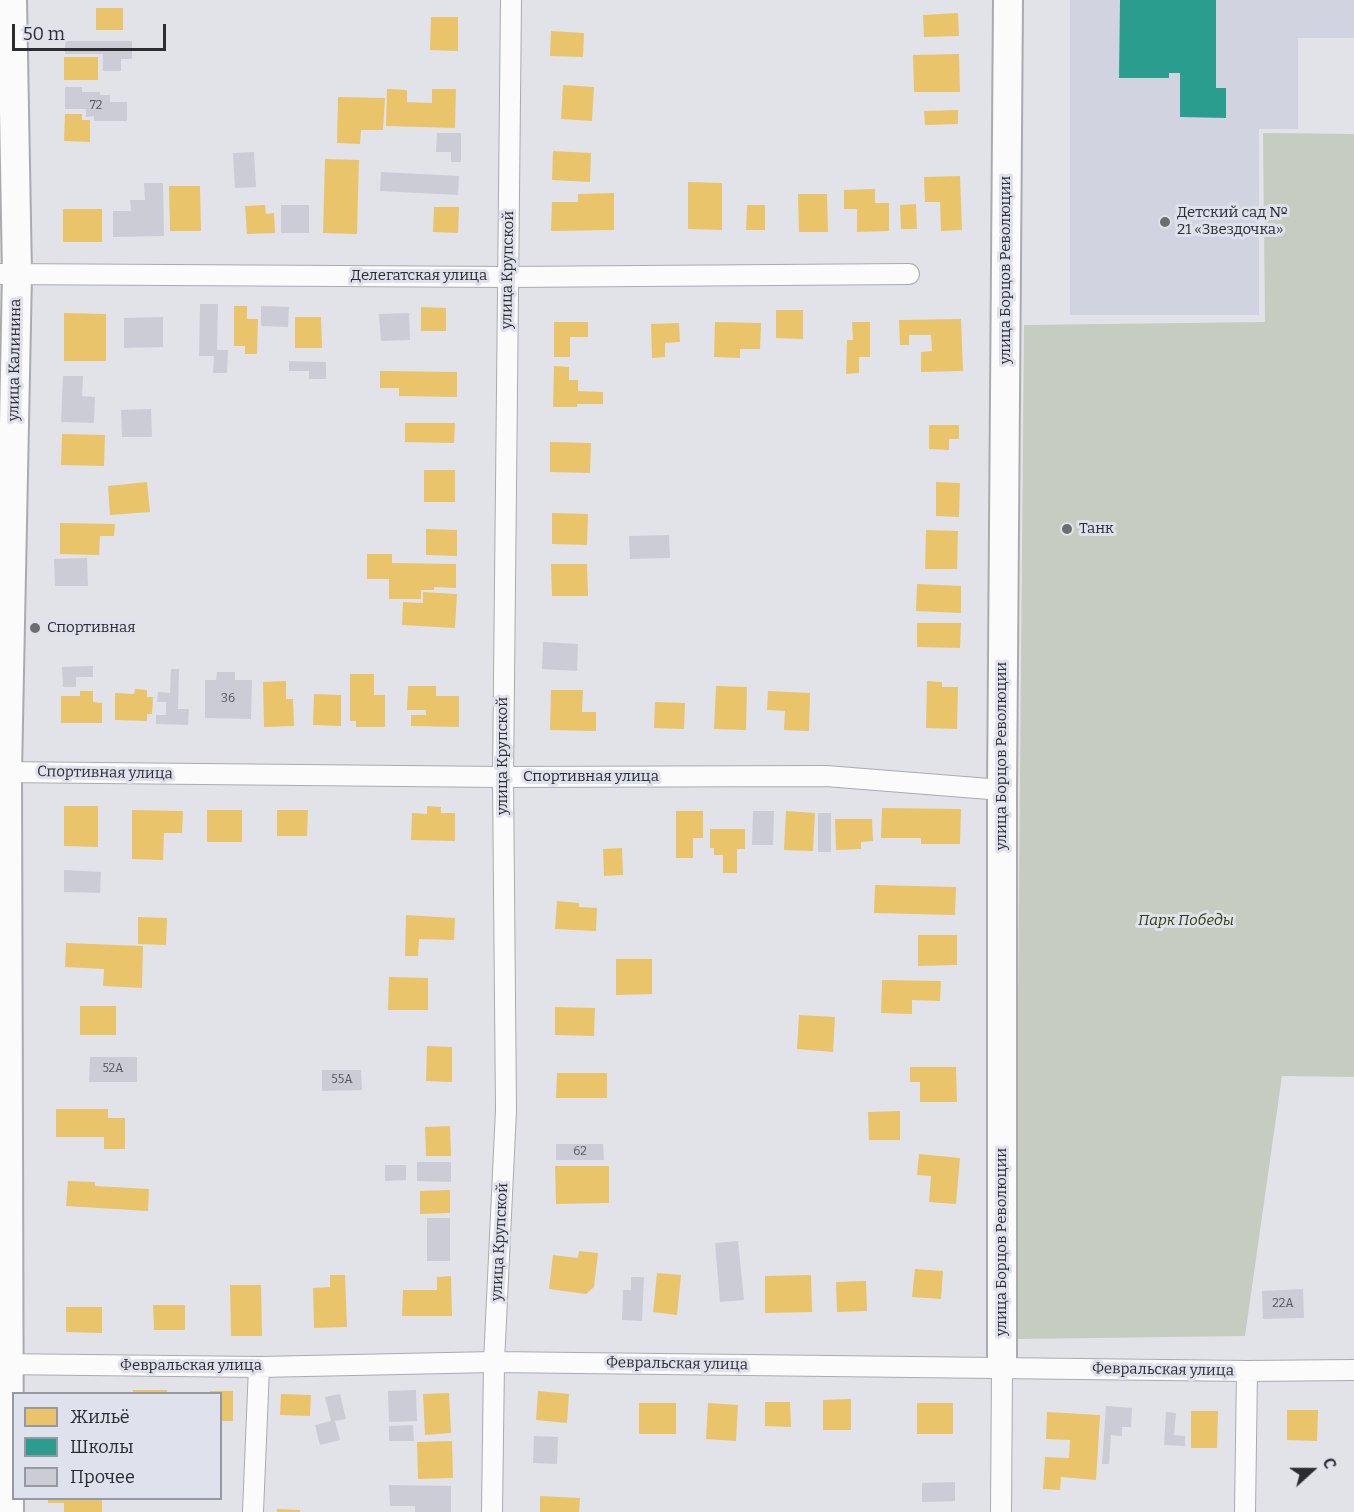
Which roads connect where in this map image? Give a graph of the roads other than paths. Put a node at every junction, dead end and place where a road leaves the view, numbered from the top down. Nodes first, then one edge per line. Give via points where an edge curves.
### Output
1 (12, 0) edge
2 (511, 0) edge
3 (1008, 0) edge
4 (9, 274) edge
5 (909, 274) dead end
6 (508, 277) junction
7 (3, 772) edge
8 (503, 777) junction
9 (1002, 790) junction
10 (494, 1362) junction
11 (4, 1364) edge
12 (259, 1366) junction
13 (1002, 1368) junction
14 (1354, 1370) edge
15 (1247, 1371) junction
16 (9, 1512) edge
17 (253, 1512) edge
18 (492, 1512) edge
19 (1001, 1512) edge
20 (1245, 1512) edge

1 - 4 street, улица Калинина
2 - 6 street, улица Крупской
3 - 9 street, улица Борцов Революции
4 - 6 street, Делегатская улица
4 - 7 street, улица Калинина
5 - 6 street, Делегатская улица
6 - 8 street, улица Крупской
7 - 8 street, Спортивная улица
7 - 11 street, улица Калинина
8 - 9 street, Спортивная улица via 826,776
8 - 10 street, улица Крупской via 506,1110
9 - 13 street, улица Борцов Революции
10 - 12 street, Февральская улица
10 - 13 street, Февральская улица
10 - 18 street, улица Крупской
11 - 12 street, Февральская улица
11 - 16 street, улица Калинина
12 - 17 street
13 - 15 street, Февральская улица
13 - 19 street, улица Борцов Революции
14 - 15 street, Февральская улица
15 - 20 street

